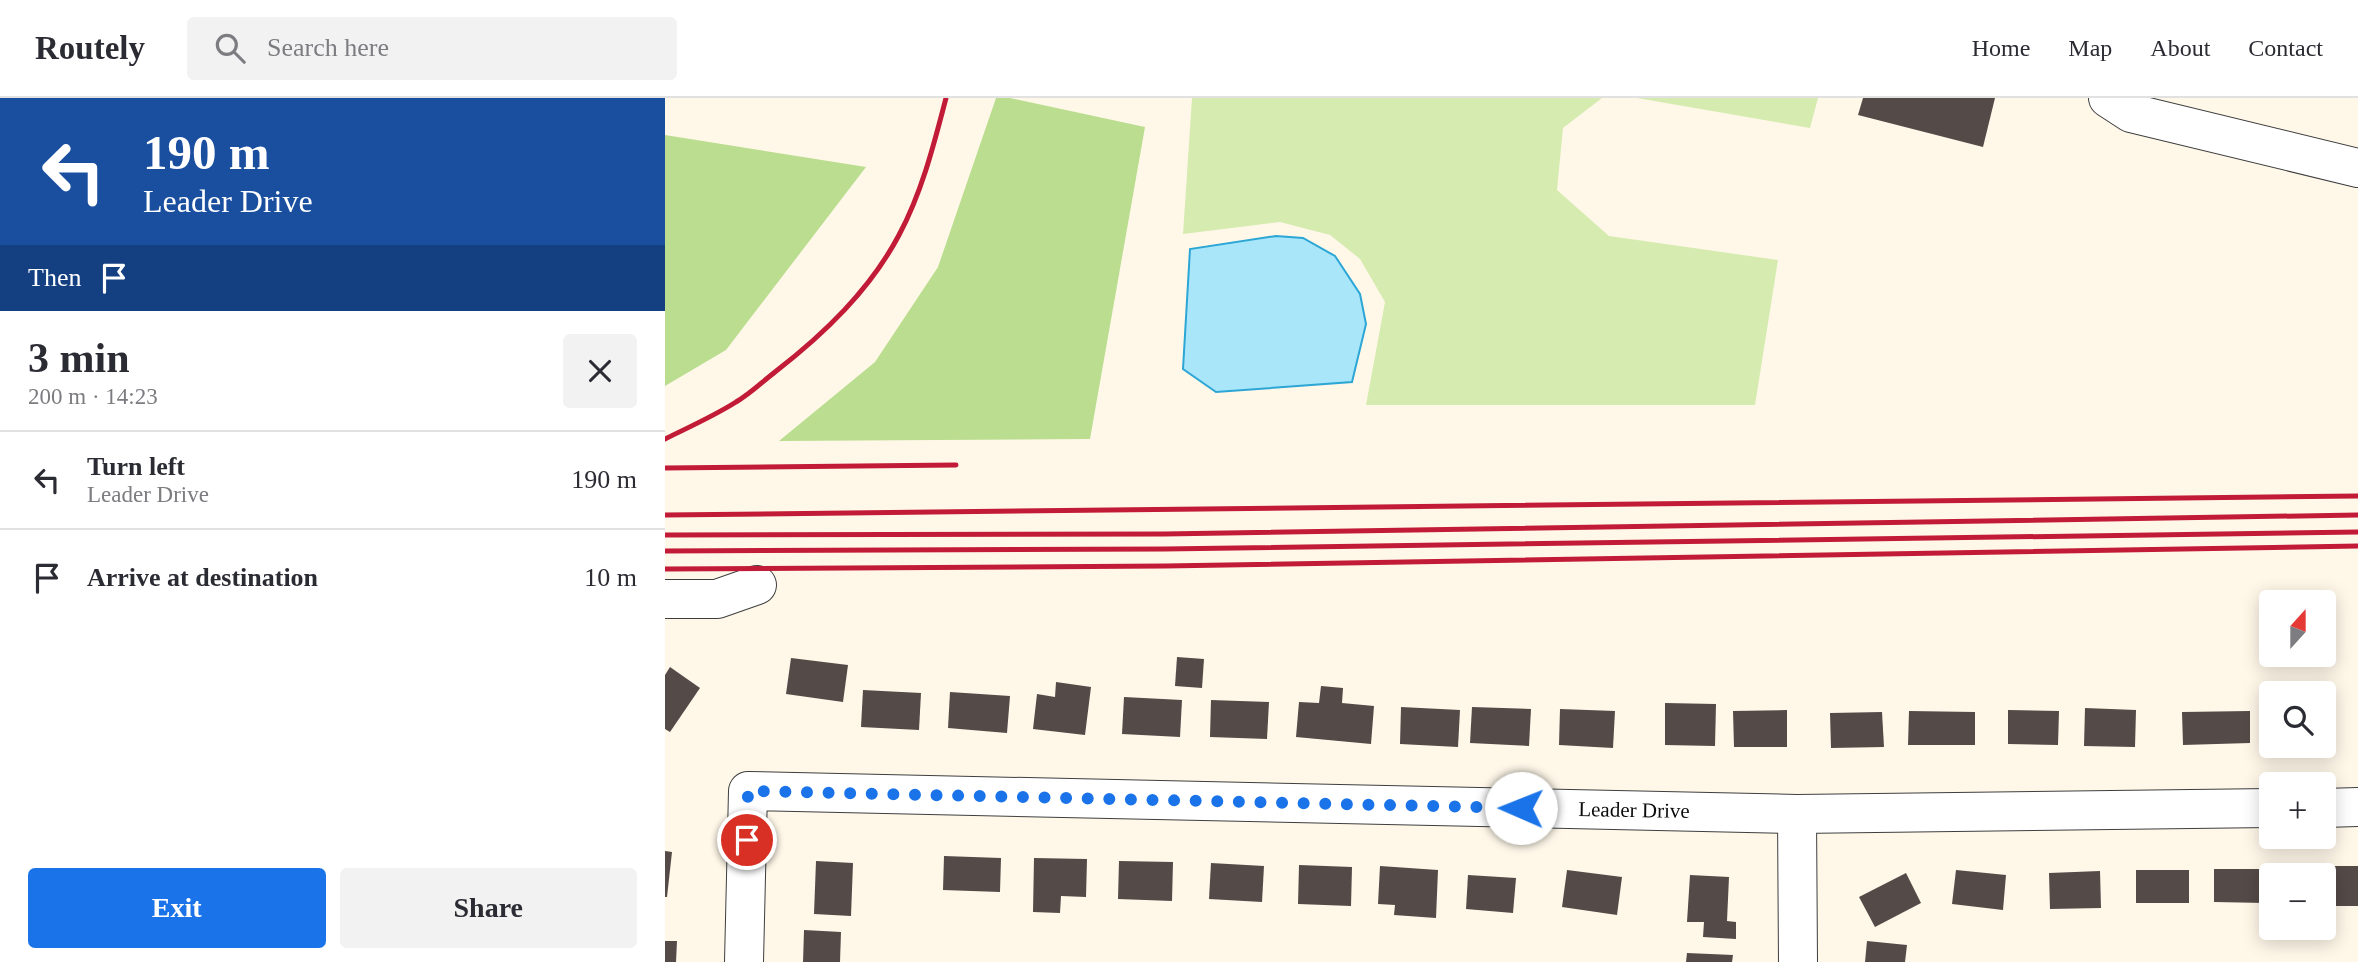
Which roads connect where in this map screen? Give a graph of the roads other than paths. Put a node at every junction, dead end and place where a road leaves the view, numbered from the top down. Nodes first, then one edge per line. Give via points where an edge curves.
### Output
1 (2108, 98) edge
2 (2358, 168) edge
3 (757, 585) dead end
4 (665, 599) edge
5 (2358, 807) edge
6 (2259, 808) edge
7 (2336, 808) edge
8 (1797, 814) junction
9 (744, 962) edge
10 (1798, 962) edge

1 - 2 street via 2131,113
3 - 4 street via 717,599
5 - 7 street
6 - 8 street, Leader Drive
8 - 9 street, Leader Drive via 748,791
8 - 10 street

